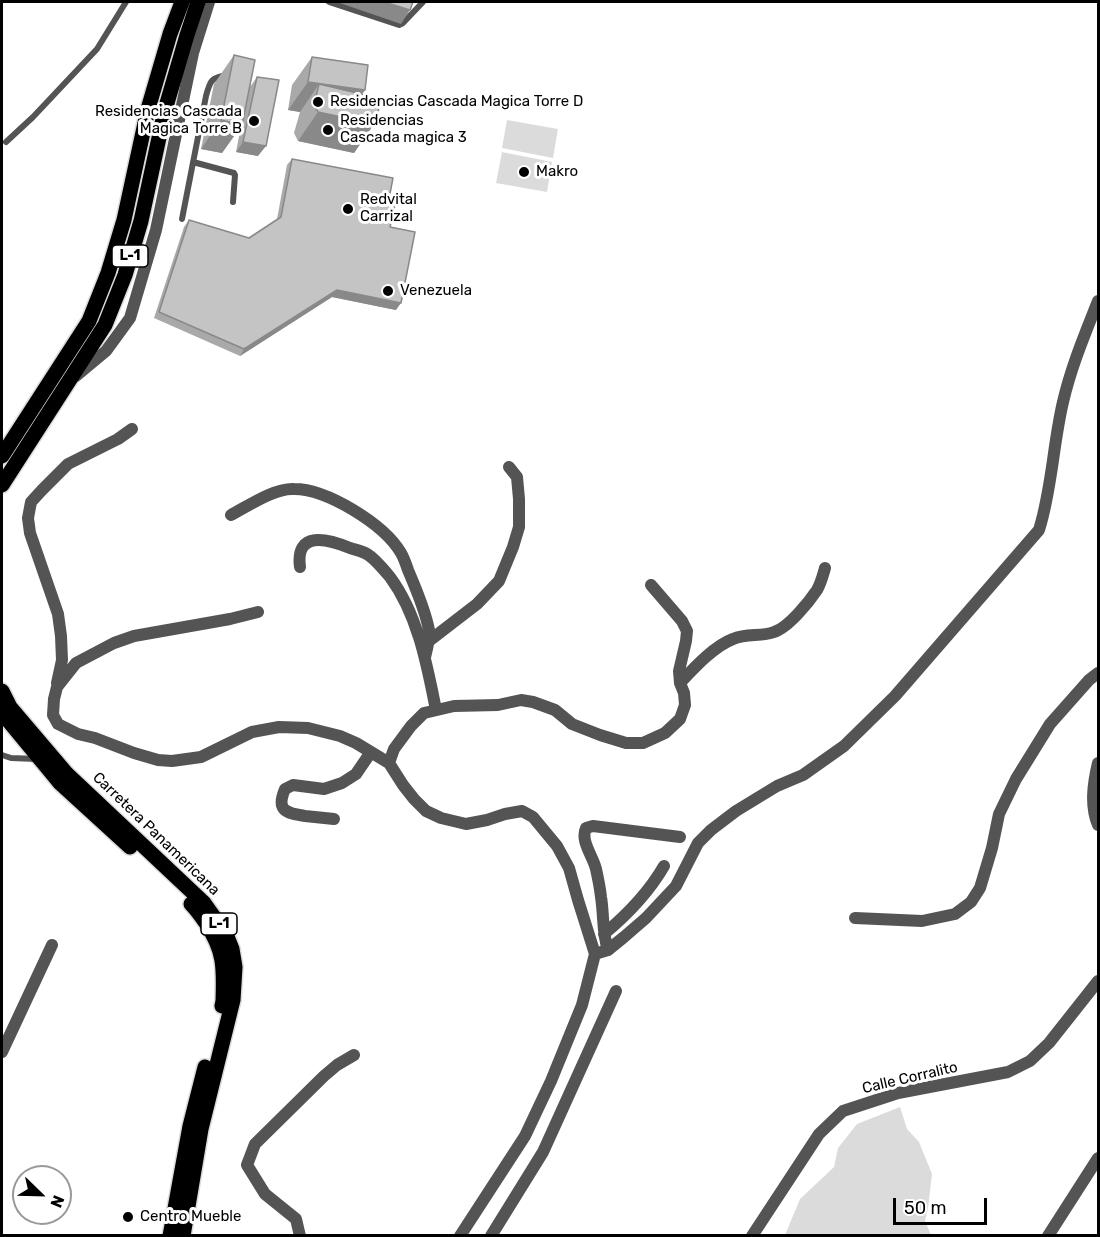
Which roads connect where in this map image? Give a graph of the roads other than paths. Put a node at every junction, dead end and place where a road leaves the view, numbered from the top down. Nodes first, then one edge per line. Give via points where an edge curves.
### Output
1 (126, 2) edge
2 (182, 2) edge
3 (198, 2) edge
4 (209, 2) edge
5 (329, 2) edge
6 (423, 2) edge
7 (236, 76) edge
8 (6, 142) dead end
9 (193, 162) junction
10 (233, 202) dead end
11 (182, 219) dead end
12 (1098, 301) edge
13 (68, 382) junction
14 (132, 429) dead end
15 (2, 456) edge
16 (509, 466) dead end
17 (2, 484) edge
18 (231, 515) dead end
19 (300, 567) dead end
20 (825, 568) dead end
21 (651, 585) dead end
22 (258, 612) dead end
23 (429, 641) junction
24 (425, 657) junction
25 (1098, 673) edge
26 (680, 683) junction
27 (57, 687) junction
28 (2, 691) edge
29 (436, 710) junction
30 (2, 713) edge
31 (371, 752) junction
32 (2, 755) edge
33 (41, 759) junction
34 (389, 763) junction
35 (1098, 763) edge
36 (334, 819) dead end
37 (1098, 825) edge
38 (681, 837) dead end
39 (664, 866) dead end
40 (855, 918) dead end
41 (604, 934) junction
42 (52, 945) dead end
43 (608, 950) junction
44 (595, 954) junction
45 (1098, 981) edge
46 (616, 991) dead end
47 (2, 1052) edge
48 (354, 1055) dead end
49 (1098, 1158) edge
50 (170, 1236) edge
51 (183, 1236) edge
52 (300, 1236) edge
53 (460, 1236) edge
54 (491, 1236) edge
55 (752, 1236) edge
56 (1048, 1236) edge

1 - 8 lane via 97,49
2 - 15 main road, L-1 via 148,109 124,220 90,321
3 - 13 main road, L-1 via 165,110 125,275 105,325
4 - 13 street, L-1 via 193,53 156,230 130,318 106,351
5 - 6 lane via 399,25
7 - 9 lane via 217,77 210,82
9 - 10 lane via 234,173
9 - 11 lane
12 - 43 street via 1063,403 1039,530 895,696 843,746 812,769 777,786 711,830 698,843 676,886
13 - 17 main road, L-1
14 - 27 street via 68,464 32,502 27,518 58,614 62,660
16 - 23 street via 517,477 519,527 499,581 477,604
18 - 23 street via 275,492 292,488 308,490 357,512 401,553 419,595
19 - 24 street via 298,555 311,540 334,541 368,555 390,576 407,607
20 - 26 street via 818,589 778,632 732,639 700,662
21 - 26 street via 687,631
22 - 27 street via 114,643 76,663
23 - 24 street
24 - 29 street
25 - 40 street via 1050,724 1016,779 999,814 980,888 971,902 955,914 922,921
26 - 29 street via 685,705 680,719 666,733 643,742 626,743 600,735 572,724 555,710 521,700
27 - 31 street via 52,715 58,724 158,760 201,757 252,732 279,727 308,728 340,736
28 - 51 main road, Carretera Panamericana / L-1 via 10,707 67,774 204,903 232,949 233,1000 201,1129
29 - 34 street via 424,713 411,726 394,748
30 - 33 main road, Carretera Panamericana / L-1
31 - 34 street
31 - 36 street via 356,774 342,783 324,789 293,784 280,799 289,814
32 - 33 lane
33 - 50 main road, Carretera Panamericana / L-1 via 60,783 197,910 221,951 223,1001 190,1126
34 - 44 street via 414,799 441,818 466,824 522,812 533,817 569,868
35 - 37 street via 1094,782
38 - 41 street via 586,828 585,839 601,896
39 - 41 street via 642,897
41 - 43 street
42 - 47 street
43 - 44 street
44 - 53 street via 582,1005 525,1136
45 - 55 street, Calle Corralito via 1049,1044 1030,1061 1008,1072 898,1093 843,1111 819,1134
46 - 54 street via 543,1152
48 - 52 street via 324,1076 255,1144 247,1165 265,1194 296,1219
49 - 56 street

